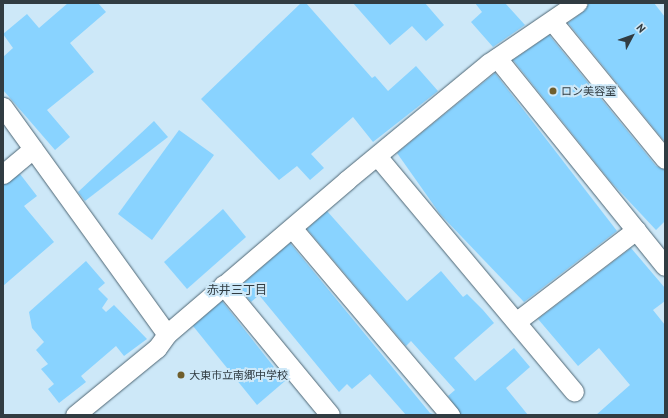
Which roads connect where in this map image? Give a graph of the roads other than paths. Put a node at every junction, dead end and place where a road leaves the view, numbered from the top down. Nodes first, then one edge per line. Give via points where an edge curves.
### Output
1 (577, 3) edge
2 (552, 21) junction
3 (497, 58) junction
4 (3, 107) edge
5 (33, 149) junction
6 (377, 156) junction
7 (665, 159) edge
8 (3, 174) edge
9 (292, 228) junction
10 (636, 230) junction
11 (665, 266) edge
12 (224, 285) junction
13 (518, 321) junction
14 (167, 334) junction
15 (574, 392) dead end
16 (75, 415) edge
17 (330, 415) edge
18 (450, 415) edge

1 - 2 street
2 - 3 street
2 - 7 street
3 - 6 street
3 - 10 street
4 - 5 street
5 - 8 street
5 - 14 street
6 - 9 street
6 - 13 street
9 - 12 street
9 - 18 street
10 - 11 street
10 - 13 street
12 - 14 street
12 - 17 street
13 - 15 street
14 - 16 street via 157,348

